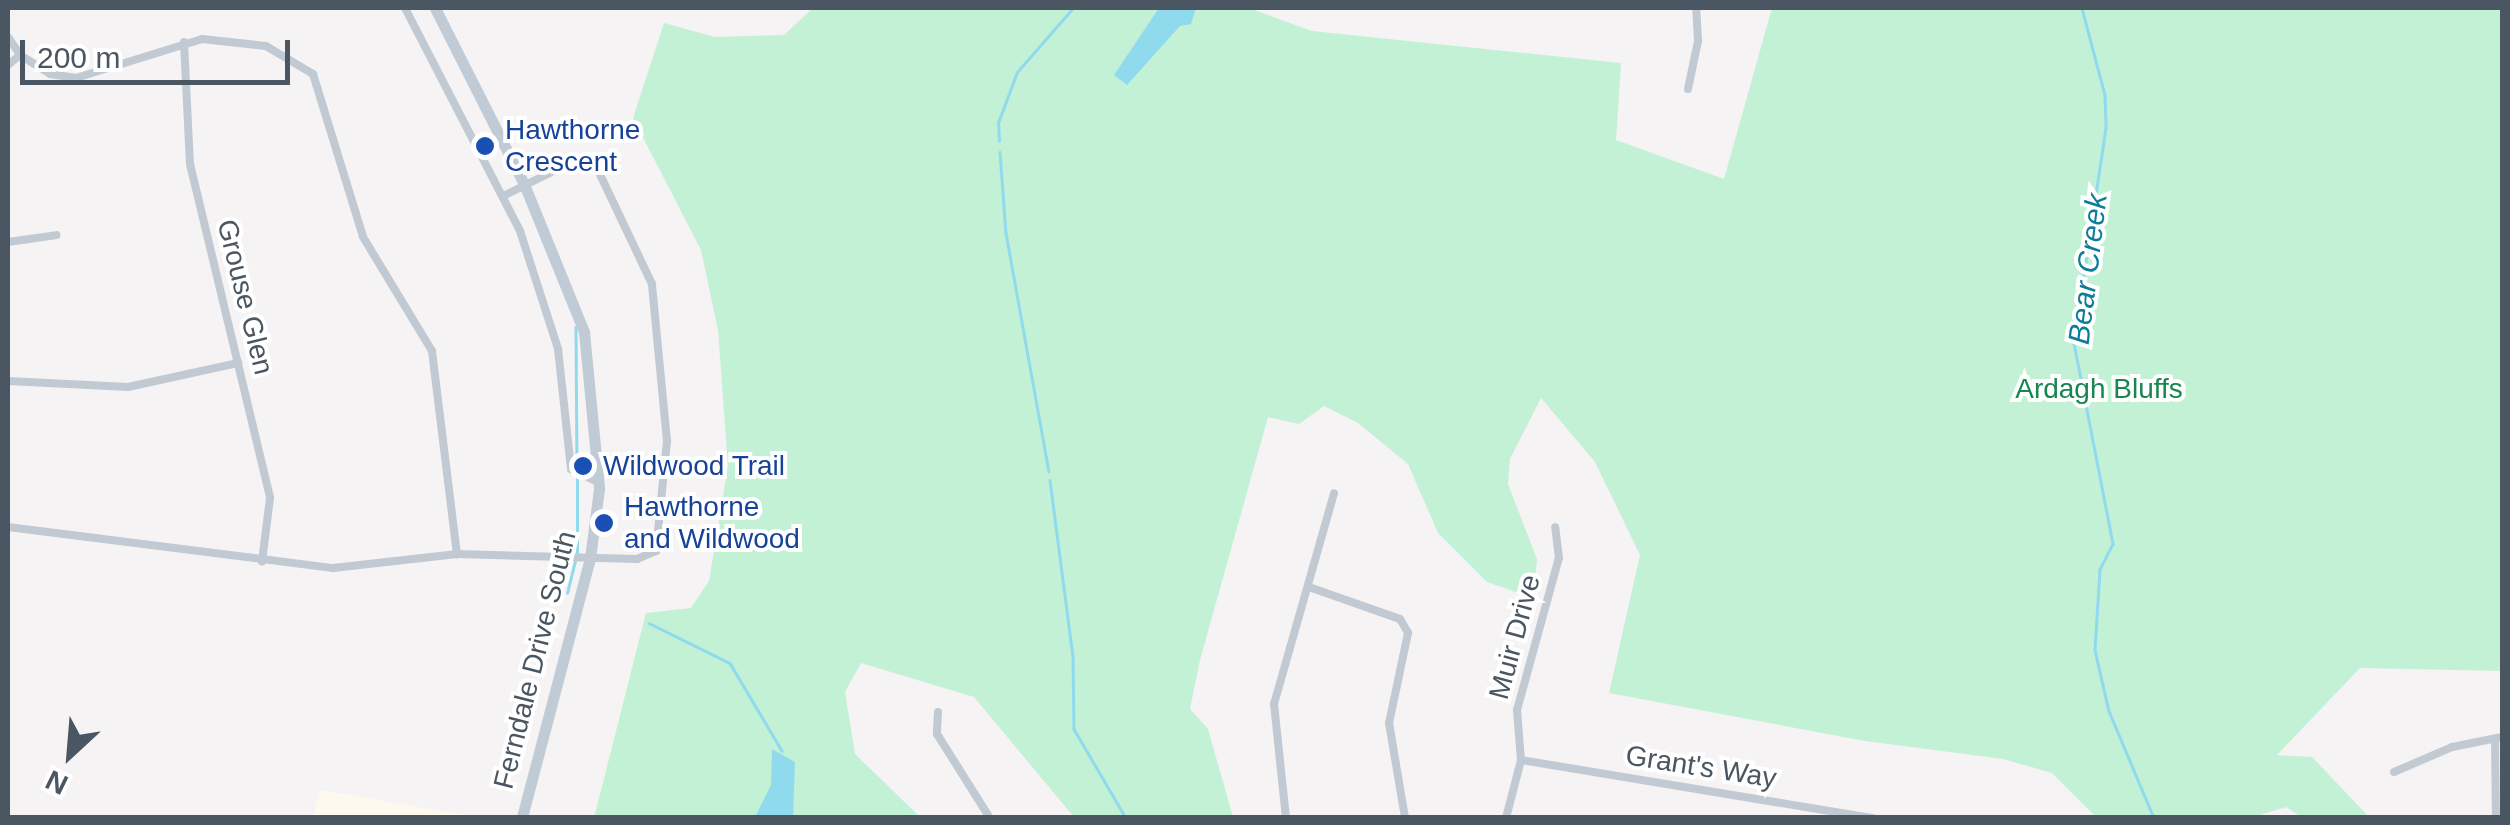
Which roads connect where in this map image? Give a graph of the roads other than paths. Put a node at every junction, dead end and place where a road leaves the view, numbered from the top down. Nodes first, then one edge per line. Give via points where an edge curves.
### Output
1 (405, 8) edge
2 (435, 8) edge
3 (1696, 8) edge
4 (8, 37) edge
5 (184, 42) junction
6 (20, 55) junction
7 (8, 65) edge
8 (1688, 89) dead end
9 (524, 184) junction
10 (503, 196) junction
11 (58, 235) dead end
12 (8, 242) edge
13 (238, 363) junction
14 (8, 380) edge
15 (598, 482) junction
16 (1334, 493) dead end
17 (1555, 526) dead end
18 (8, 527) edge
19 (458, 554) junction
20 (590, 558) junction
21 (262, 561) junction
22 (1309, 587) junction
23 (938, 712) dead end
24 (2499, 738) edge
25 (1521, 760) junction
26 (2394, 772) dead end
27 (522, 818) edge
28 (990, 818) edge
29 (1286, 818) edge
30 (1405, 818) edge
31 (1506, 818) edge
32 (1873, 818) edge
33 (2496, 818) edge

1 - 10 street
2 - 9 main road, Ferndale Drive South
3 - 8 street via 1698,41
4 - 6 street
5 - 6 street via 76,78 50,74
5 - 13 street, Grouse Glen via 190,164
5 - 19 street via 266,46 312,74 363,237 432,351
6 - 7 street
9 - 10 street
9 - 15 main road, Ferndale Drive South via 584,332
9 - 20 street via 578,159 594,162 652,284 657,312 668,442 656,550 636,559
10 - 15 street via 552,321 572,468
11 - 12 street
13 - 14 street via 128,387
13 - 21 street, Grouse Glen via 270,498
15 - 20 main road, Ferndale Drive South
16 - 22 street
17 - 25 street, Muir Drive via 1559,558 1517,710
18 - 21 street
19 - 20 street
19 - 21 street via 332,568
20 - 27 main road, Ferndale Drive South
22 - 29 street via 1274,704
22 - 30 street via 1400,620 1408,633 1389,723
23 - 28 street via 937,734
24 - 26 street via 2452,746
24 - 33 street
25 - 31 street, Muir Drive
25 - 32 street, Grant's Way

